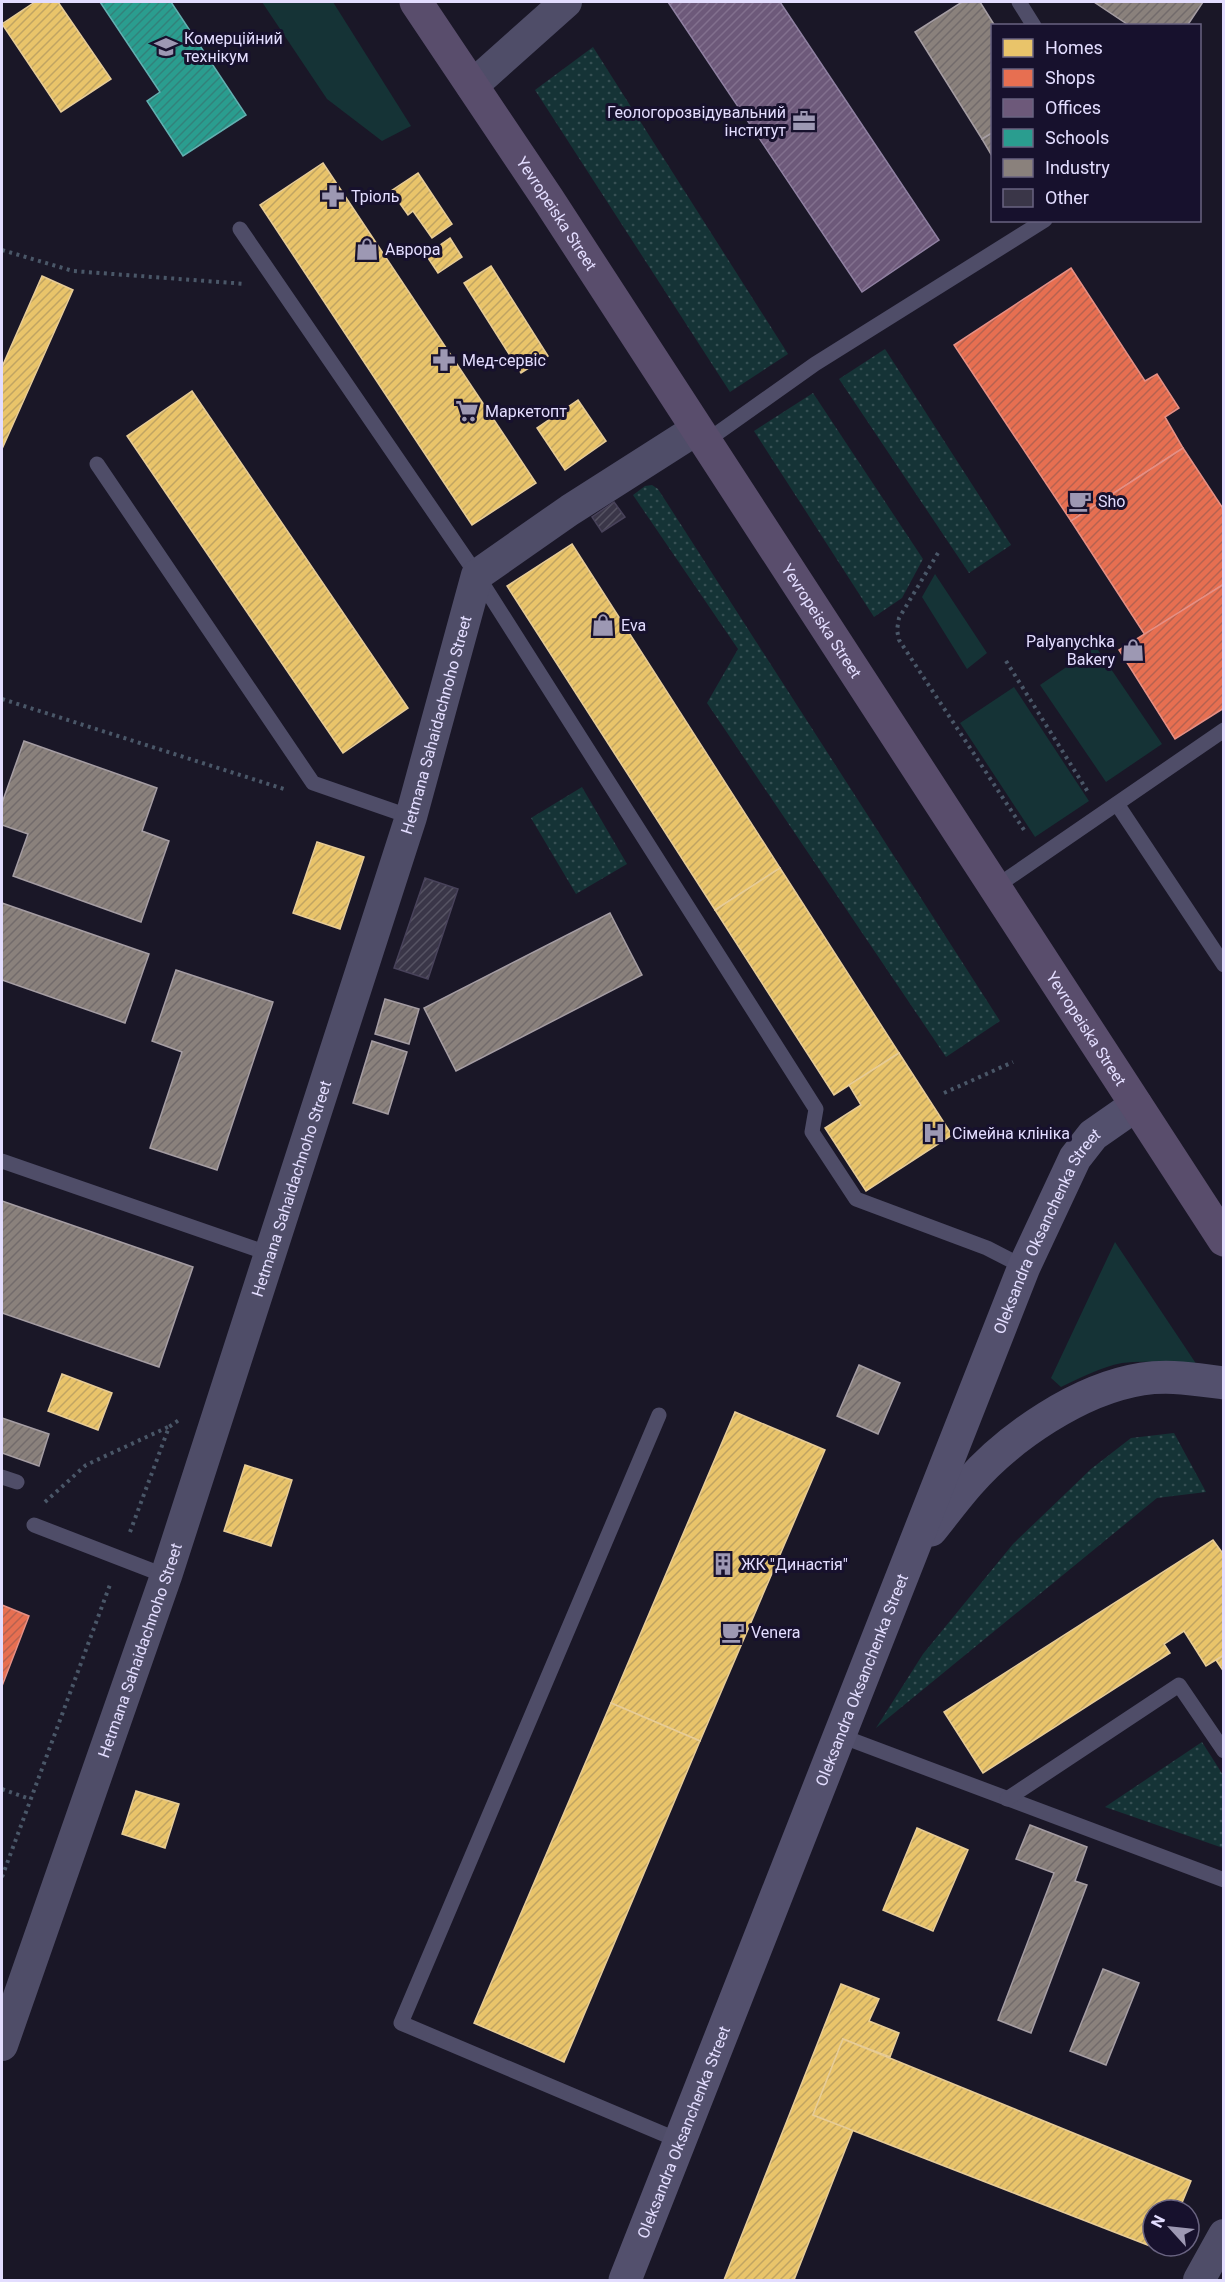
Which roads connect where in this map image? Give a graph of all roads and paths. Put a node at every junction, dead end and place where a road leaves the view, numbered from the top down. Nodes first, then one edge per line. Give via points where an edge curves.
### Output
1 (416, 2) edge
2 (566, 2) edge
3 (1019, 2) edge
4 (1033, 24) edge
5 (472, 86) junction
6 (1042, 222) edge
7 (240, 228) dead end
8 (2, 250) edge
9 (280, 286) junction
10 (701, 435) junction
11 (97, 464) dead end
12 (938, 553) dead end
13 (477, 575) junction
14 (1005, 661) dead end
15 (2, 699) edge
16 (1224, 730) edge
17 (291, 791) dead end
18 (1117, 804) junction
19 (1102, 814) junction
20 (411, 817) junction
21 (1040, 855) junction
22 (994, 888) junction
23 (1224, 965) edge
24 (1013, 1062) dead end
25 (944, 1093) dead end
26 (1136, 1106) junction
27 (2, 1161) edge
28 (1224, 1240) edge
29 (270, 1254) junction
30 (1024, 1267) junction
31 (1224, 1383) edge
32 (659, 1415) dead end
33 (169, 1427) dead end
34 (2, 1477) edge
35 (17, 1482) dead end
36 (39, 1507) dead end
37 (34, 1525) dead end
38 (911, 1555) junction
39 (166, 1576) junction
40 (841, 1736) junction
41 (1224, 1751) edge
42 (2, 1789) edge
43 (30, 1799) dead end
44 (1006, 1799) junction
45 (1224, 1880) edge
46 (2, 2045) edge
47 (680, 2141) junction
48 (1224, 2235) edge
49 (625, 2280) edge
50 (1199, 2280) edge

1 - 5 main road, Yevropeiska Street
2 - 5 street
3 - 4 lane
5 - 10 main road, Yevropeiska Street
6 - 10 lane
7 - 9 lane
8 - 9 path via 73,272
9 - 13 lane
10 - 13 street via 570,510
10 - 22 main road, Yevropeiska Street
11 - 20 lane via 313,783
12 - 21 path via 899,618 899,640
13 - 20 street, Hetmana Sahaidachnoho Street
13 - 30 lane via 816,1109 812,1132 856,1199 987,1248
14 - 19 path
15 - 17 path
16 - 18 lane
18 - 19 lane
18 - 23 lane
19 - 21 lane
20 - 29 street, Hetmana Sahaidachnoho Street
21 - 22 lane
22 - 26 main road, Yevropeiska Street
24 - 25 path
26 - 28 main road, Yevropeiska Street
26 - 30 main road, Oleksandra Oksanchenka Street via 1093,1135 1076,1158
27 - 29 lane
29 - 39 street, Hetmana Sahaidachnoho Street
30 - 38 main road, Oleksandra Oksanchenka Street
31 - 38 main road via 1171,1377 1141,1379 1070,1404 1023,1434 969,1482
32 - 47 lane via 401,2023
33 - 36 path via 86,1465
34 - 35 lane
37 - 39 lane
38 - 40 main road, Oleksandra Oksanchenka Street
39 - 46 street, Hetmana Sahaidachnoho Street
40 - 44 lane
40 - 47 main road, Oleksandra Oksanchenka Street
41 - 44 lane via 1179,1685
42 - 43 path
44 - 45 lane
47 - 49 main road, Oleksandra Oksanchenka Street
48 - 50 street

